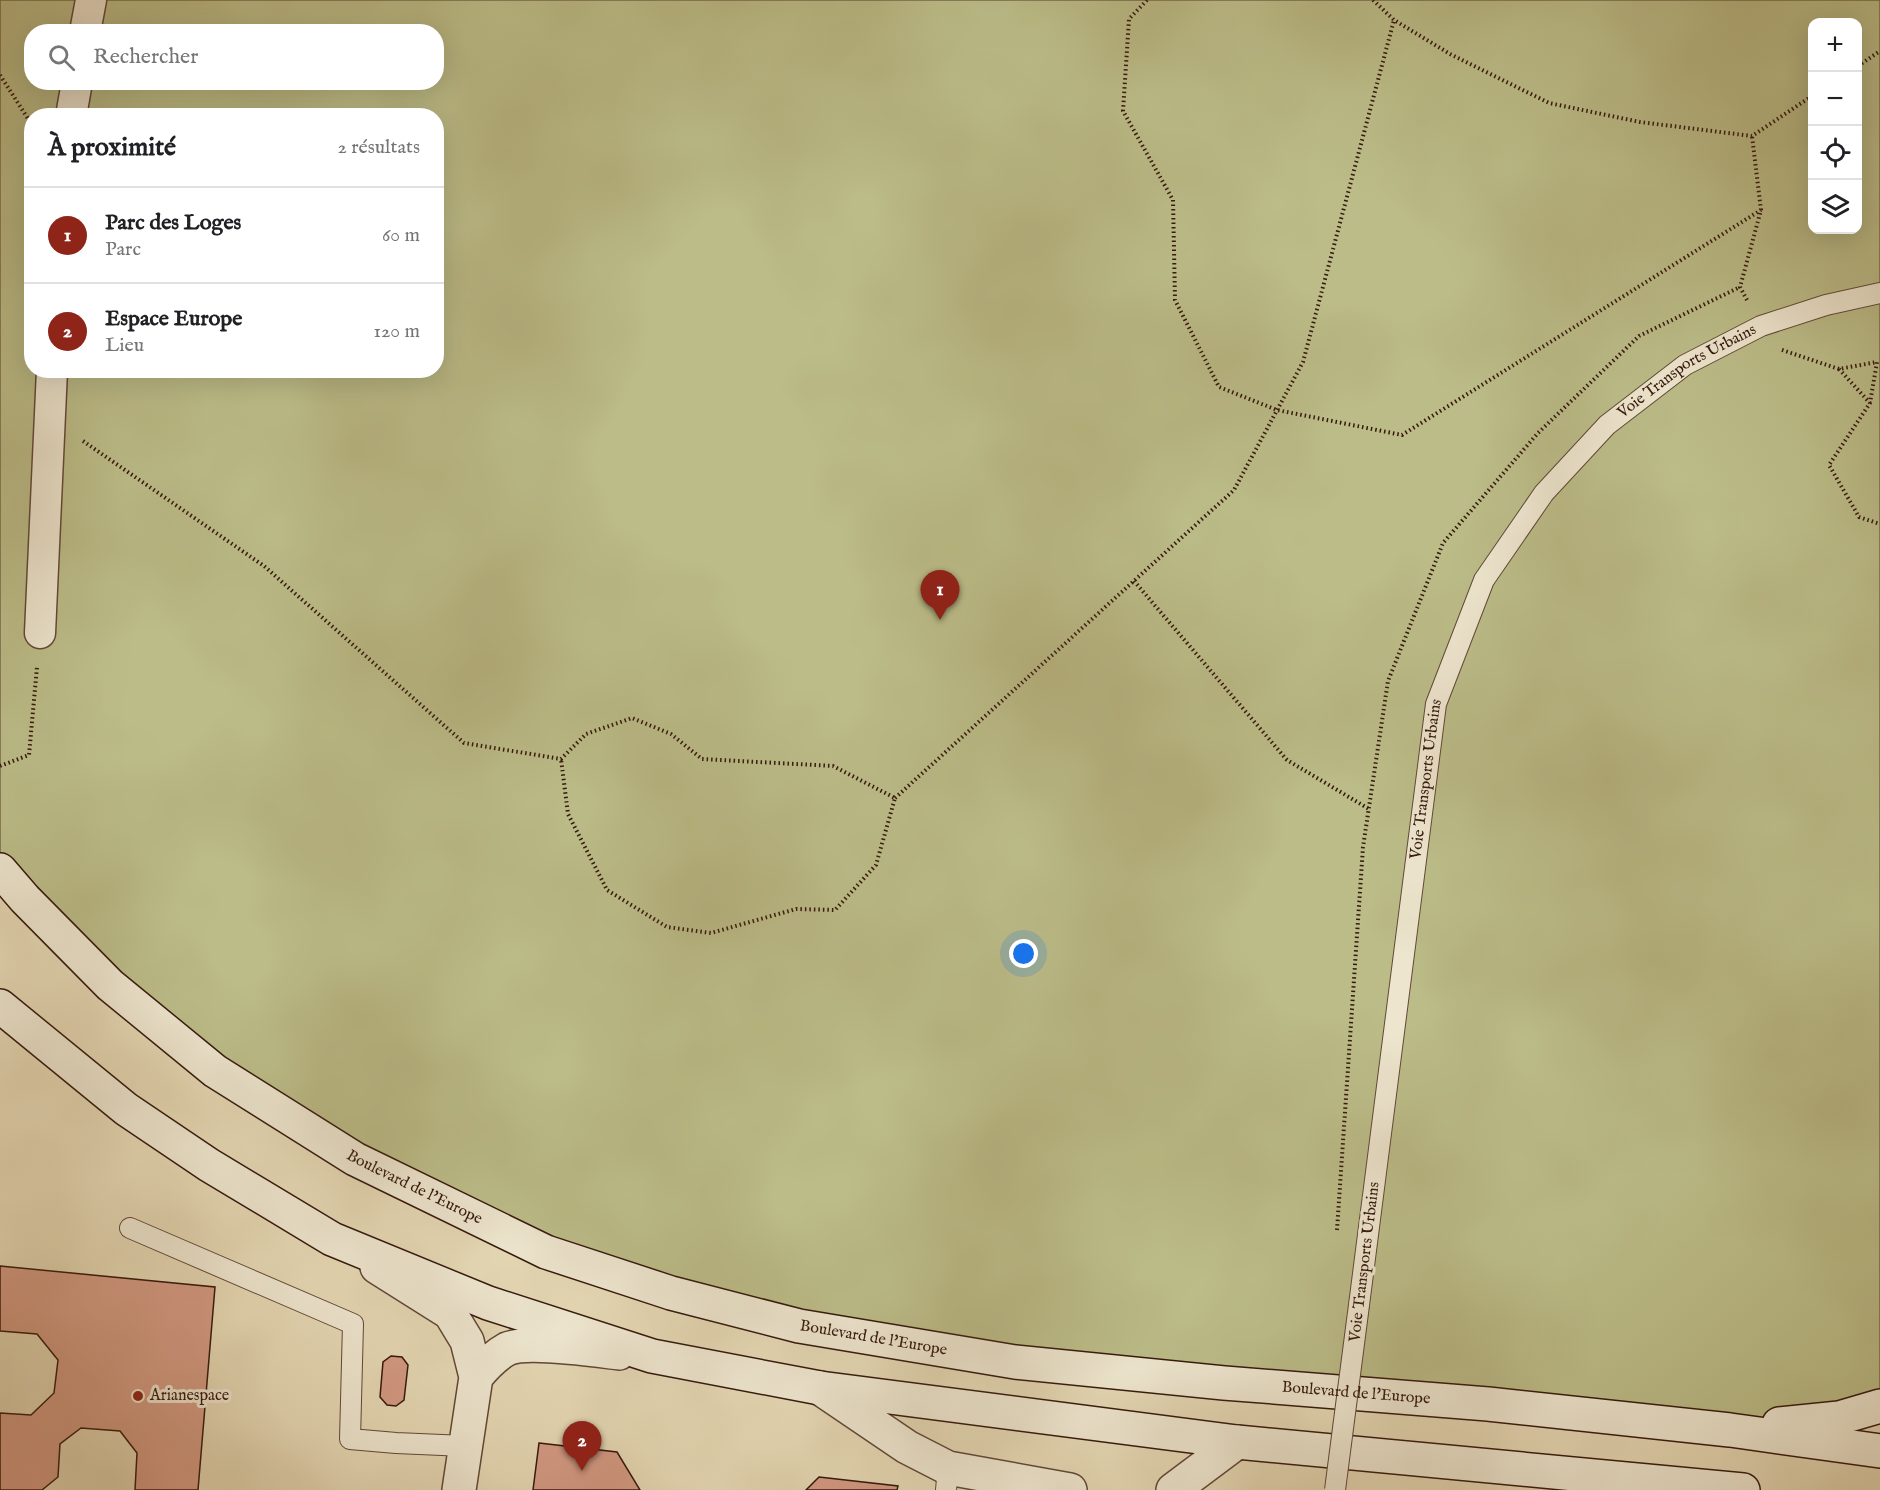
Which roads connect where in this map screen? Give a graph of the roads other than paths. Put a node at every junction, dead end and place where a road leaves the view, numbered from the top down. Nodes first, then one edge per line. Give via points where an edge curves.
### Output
1 (91, 0) edge
2 (86, 24) edge
3 (75, 90) edge
4 (72, 108) edge
5 (1880, 293) edge
6 (52, 378) edge
7 (40, 633) road end
8 (0, 870) edge
9 (0, 1006) edge
10 (130, 1228) dead end
11 (332, 1239) junction
12 (652, 1356) junction
13 (476, 1377) junction
14 (820, 1388) junction
15 (1880, 1406) edge
16 (1730, 1430) junction
17 (1237, 1442) junction
18 (465, 1446) junction
19 (1880, 1451) edge
20 (947, 1479) edge
21 (459, 1490) edge
22 (1070, 1490) edge
23 (1173, 1490) edge
24 (1335, 1490) edge
25 (1743, 1490) edge

1 - 2 street
3 - 4 street
5 - 24 lane, Voie Transports Urbains, bridge via 1761,326 1685,365 1607,425 1544,493 1484,580 1436,704
6 - 7 street
8 - 16 main road, Boulevard de l'Europe via 110,985 215,1071 356,1159 546,1252 671,1293 800,1326 1015,1362
9 - 11 main road via 126,1109 209,1165
10 - 18 lane via 353,1324 350,1439
11 - 12 main road via 488,1303
11 - 13 main road via 450,1313 467,1341
12 - 13 main road via 542,1346 509,1348 490,1360
12 - 14 main road
13 - 18 main road
14 - 17 main road
14 - 20 main road
15 - 16 main road via 1839,1418
16 - 19 main road, Boulevard de l'Europe
17 - 23 main road
17 - 25 main road
18 - 21 main road
20 - 22 main road

